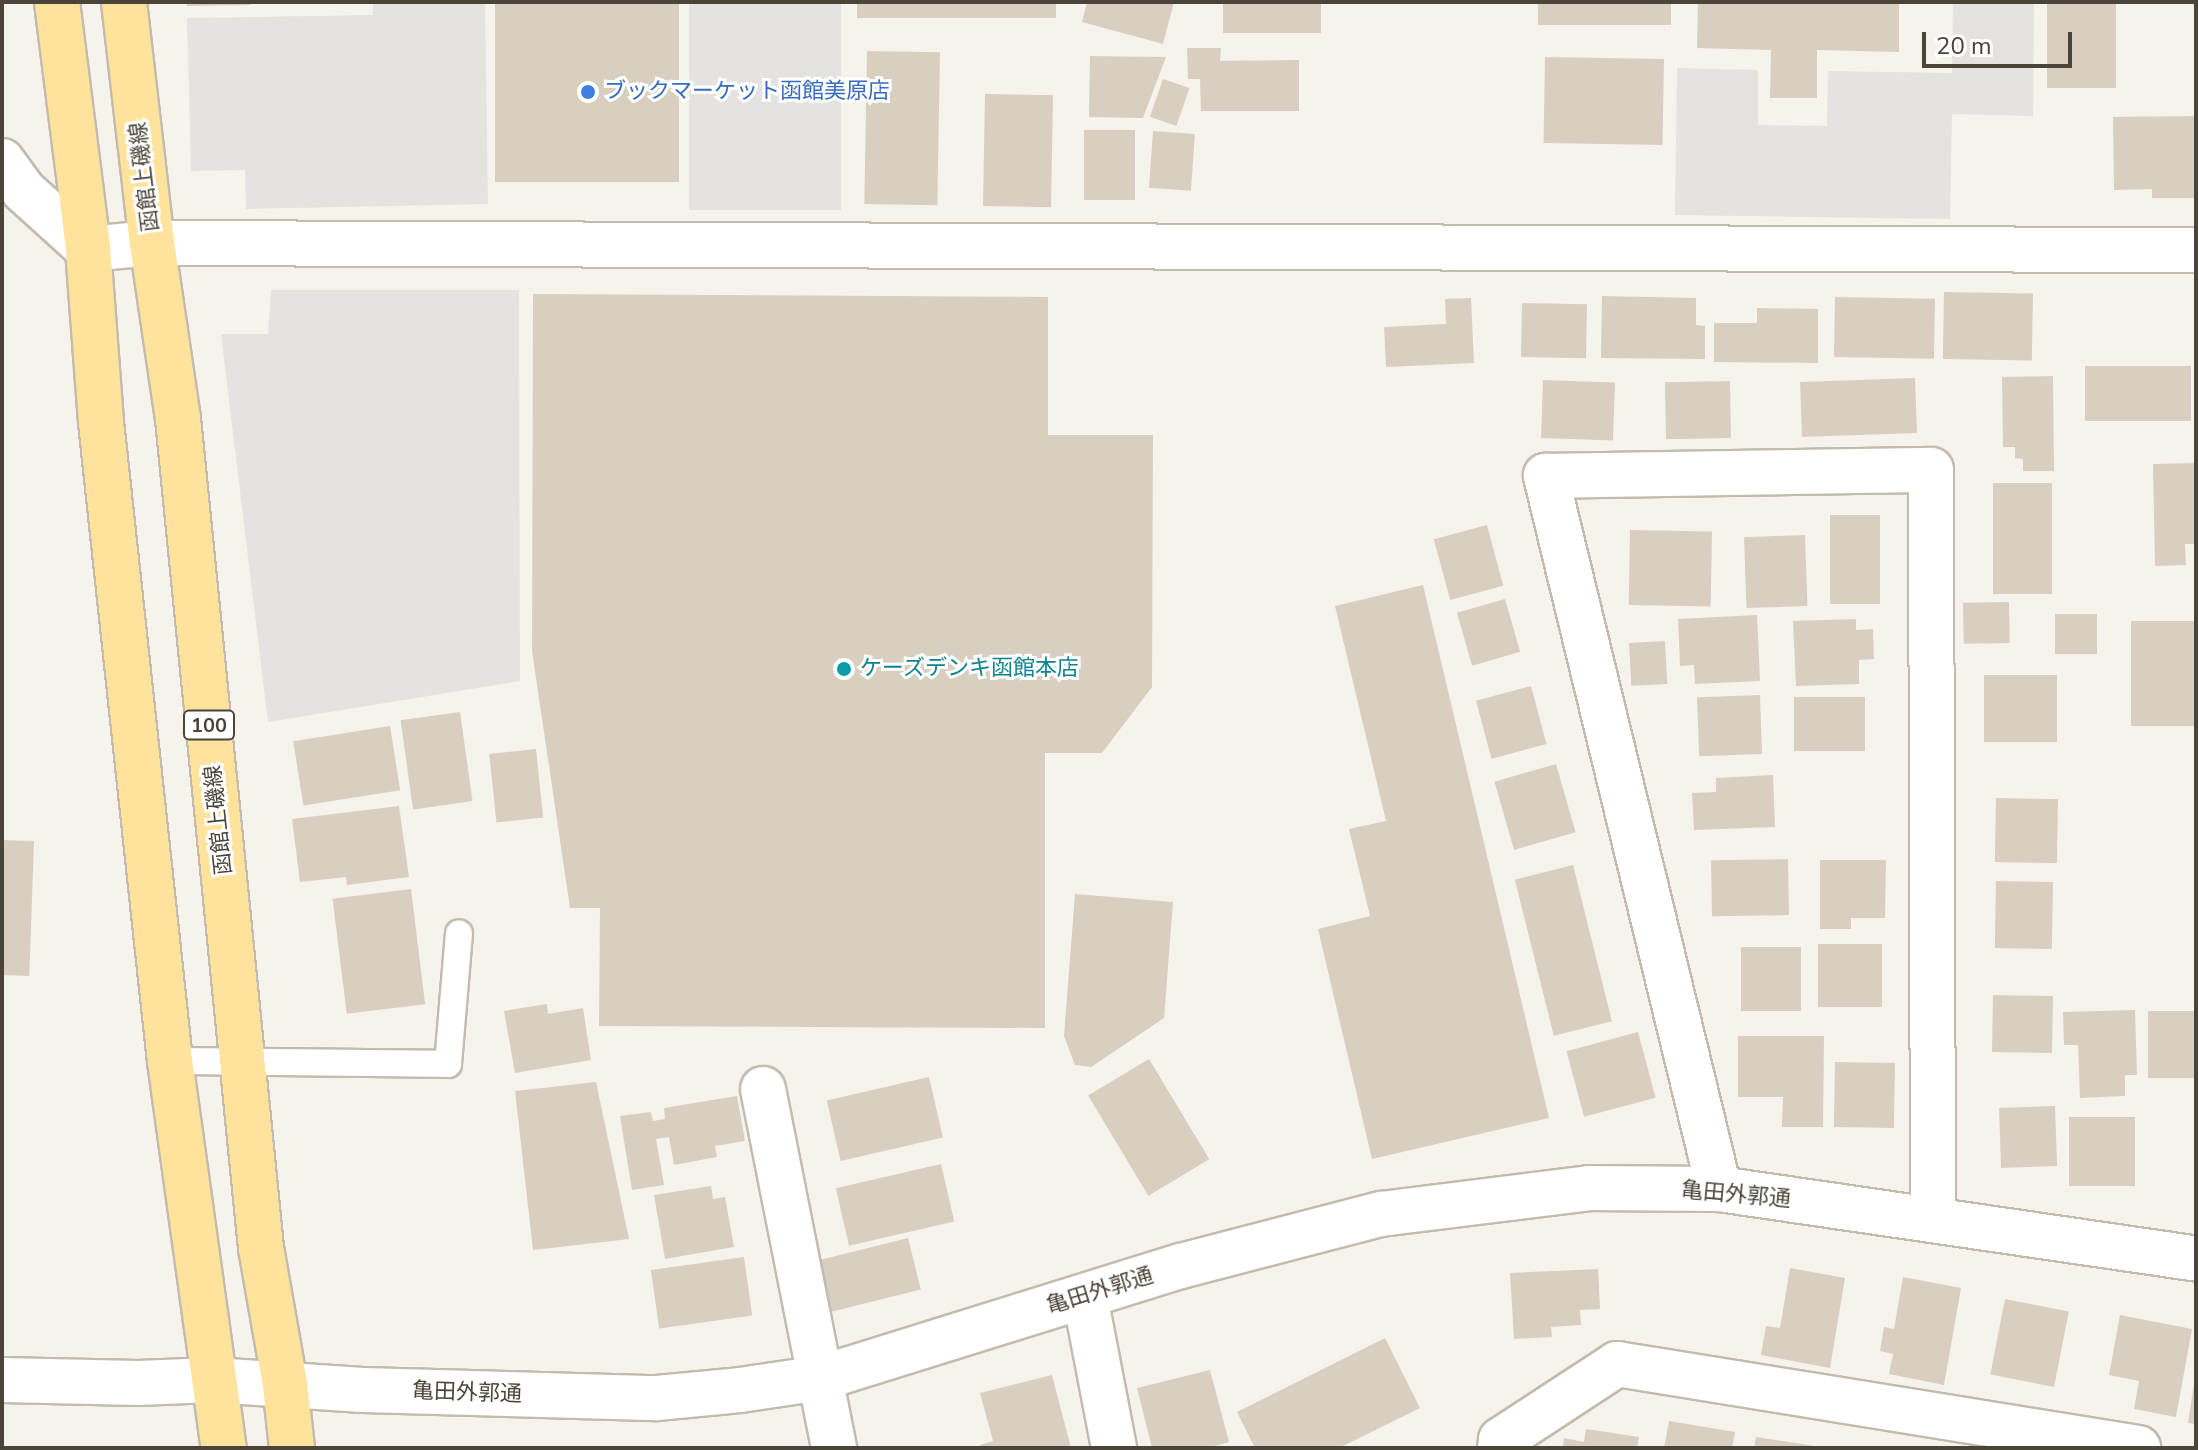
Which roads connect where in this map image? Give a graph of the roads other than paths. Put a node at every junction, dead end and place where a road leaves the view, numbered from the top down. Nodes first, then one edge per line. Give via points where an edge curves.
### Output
1 (57, 2) edge
2 (124, 2) edge
3 (2, 161) edge
4 (152, 243) junction
5 (88, 249) junction
6 (2196, 250) edge
7 (459, 933) dead end
8 (170, 1061) junction
9 (245, 1061) junction
10 (763, 1089) dead end
11 (1719, 1189) junction
12 (1933, 1219) junction
13 (2196, 1259) edge
14 (1085, 1297) junction
15 (821, 1378) junction
16 (2, 1380) edge
17 (213, 1380) junction
18 (285, 1384) junction
19 (224, 1448) edge
20 (292, 1448) edge
21 (834, 1448) edge
22 (1114, 1448) edge
23 (1500, 1448) edge
24 (2138, 1448) edge

1 - 5 main road
2 - 4 main road, 函館上磯線 / 100
3 - 5 street via 24,191
4 - 5 street
4 - 6 street
4 - 9 main road, 函館上磯線 / 100 via 178,419
5 - 8 main road via 101,422
7 - 9 lane via 448,1064
8 - 9 lane
8 - 17 main road
9 - 18 main road, 函館上磯線 / 100 via 261,1248
10 - 15 street
11 - 12 street, 亀田外郭通
11 - 12 street via 1546,476 1931,470
11 - 14 street, 亀田外郭通 via 1589,1188 1381,1214
12 - 13 street, 亀田外郭通
14 - 15 street, 亀田外郭通
14 - 22 street
15 - 18 street, 亀田外郭通 via 657,1398
15 - 21 street
16 - 17 street, 亀田外郭通
17 - 18 street, 亀田外郭通
17 - 19 main road
18 - 20 main road, 函館上磯線 / 100
23 - 24 street via 1501,1440 1617,1364

